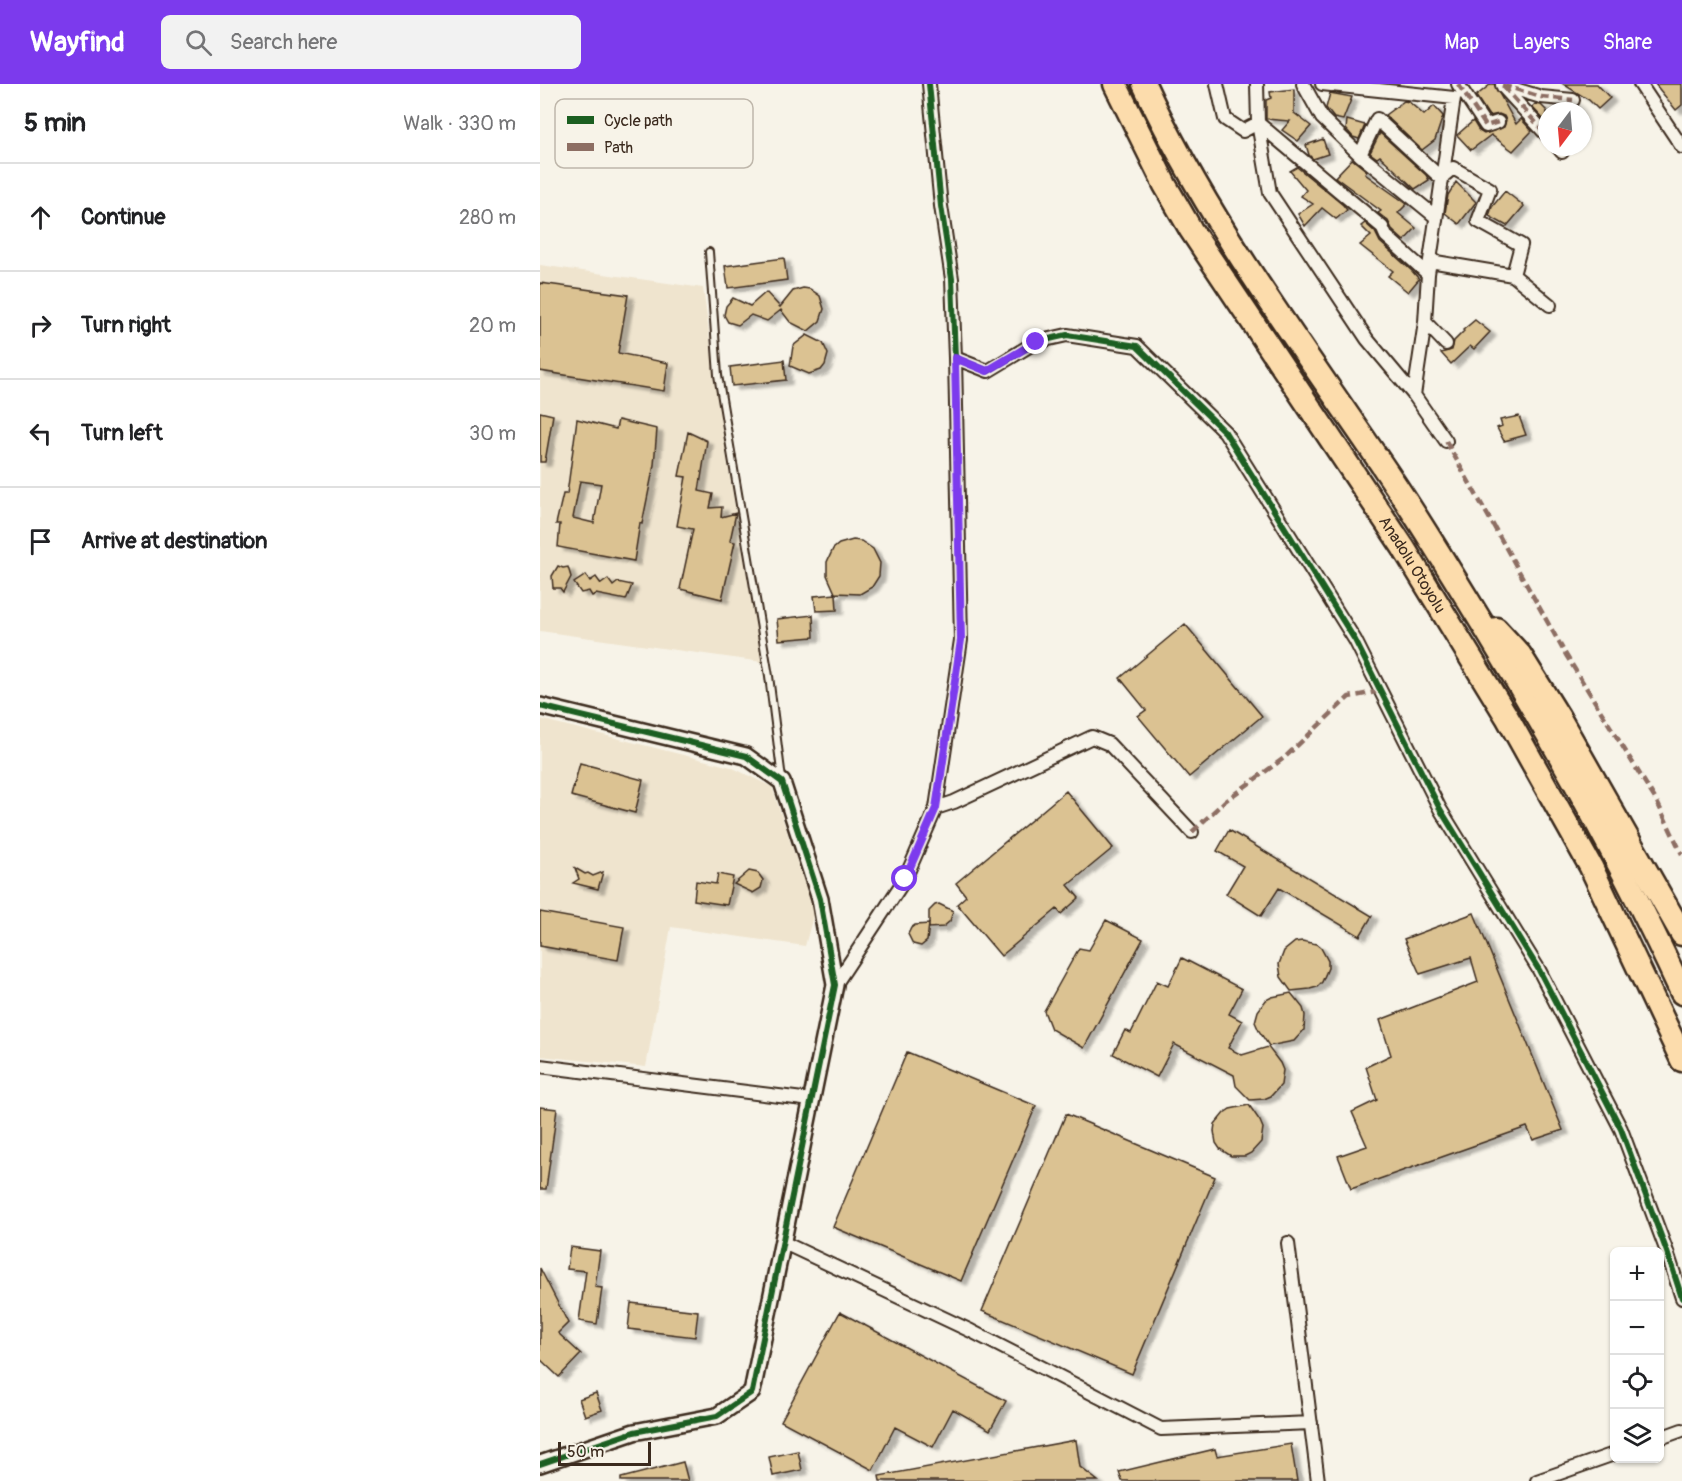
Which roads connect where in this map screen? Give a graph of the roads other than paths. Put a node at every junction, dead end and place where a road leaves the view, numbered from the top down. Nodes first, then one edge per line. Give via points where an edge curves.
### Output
1 (929, 84) edge
2 (1114, 84) edge
3 (1144, 84) edge
4 (1217, 84) edge
5 (1257, 84) edge
6 (1303, 84) edge
7 (1322, 84) edge
8 (1457, 84) edge
9 (1502, 84) edge
10 (1640, 84) edge
11 (1454, 98) junction
12 (1573, 100) dead end
13 (1498, 122) dead end
14 (1258, 123) junction
15 (1538, 125) edge
16 (1682, 147) edge
17 (1360, 155) junction
18 (1441, 178) junction
19 (1436, 217) junction
20 (709, 252) dead end
21 (1430, 261) junction
22 (1428, 274) junction
23 (1513, 275) junction
24 (1550, 305) dead end
25 (1425, 322) junction
26 (1446, 344) dead end
27 (955, 358) junction
28 (1414, 395) junction
29 (1446, 441) dead end
30 (1466, 597) junction
31 (540, 706) edge
32 (782, 782) junction
33 (936, 808) junction
34 (1192, 832) dead end
35 (1682, 934) edge
36 (835, 985) junction
37 (1682, 993) edge
38 (1682, 1060) edge
39 (540, 1066) edge
40 (811, 1100) junction
41 (782, 1242) junction
42 (1288, 1243) dead end
43 (1682, 1298) edge
44 (1311, 1423) junction
45 (1682, 1430) edge
46 (1664, 1436) edge
47 (1610, 1455) edge
48 (540, 1464) edge
49 (1318, 1481) edge
50 (1537, 1481) edge

1 - 27 street via 952,279
2 - 38 highway, Anadolu Otoyolu via 1191,230 1403,547 1507,717 1591,867
3 - 30 highway, Anadolu Otoyolu via 1175,148 1227,236 1388,473
4 - 14 street via 1225,119 1243,131
5 - 14 street
6 - 17 street via 1322,118
7 - 11 street
8 - 11 street
8 - 13 street via 1486,126
9 - 12 street via 1541,97
9 - 15 street
10 - 16 street
11 - 18 street
14 - 22 street via 1382,227 1386,236
14 - 28 street via 1270,193 1367,339
17 - 18 street via 1377,119
17 - 19 street
18 - 19 street
18 - 23 street via 1453,168 1490,189 1478,221 1521,245
19 - 21 street
20 - 32 lane via 718,375 769,676
21 - 22 street
21 - 23 street
22 - 25 street
23 - 24 street
25 - 26 street
25 - 28 street
27 - 33 street via 961,640
27 - 43 street via 987,371 1036,342 1067,335 1137,346 1225,432 1355,640 1440,809 1539,970 1620,1129
28 - 29 street
30 - 35 highway via 1521,655
30 - 37 highway, Anadolu Otoyolu via 1536,712 1618,860
31 - 32 street via 746,756
32 - 36 street via 820,899
33 - 34 street via 1092,737 1109,744
33 - 36 street via 905,879
36 - 40 street
39 - 40 street
40 - 41 street
41 - 44 street via 971,1331 1161,1429
41 - 48 street via 752,1392 717,1416 634,1432
42 - 44 street
44 - 49 street
45 - 46 street
47 - 50 street

